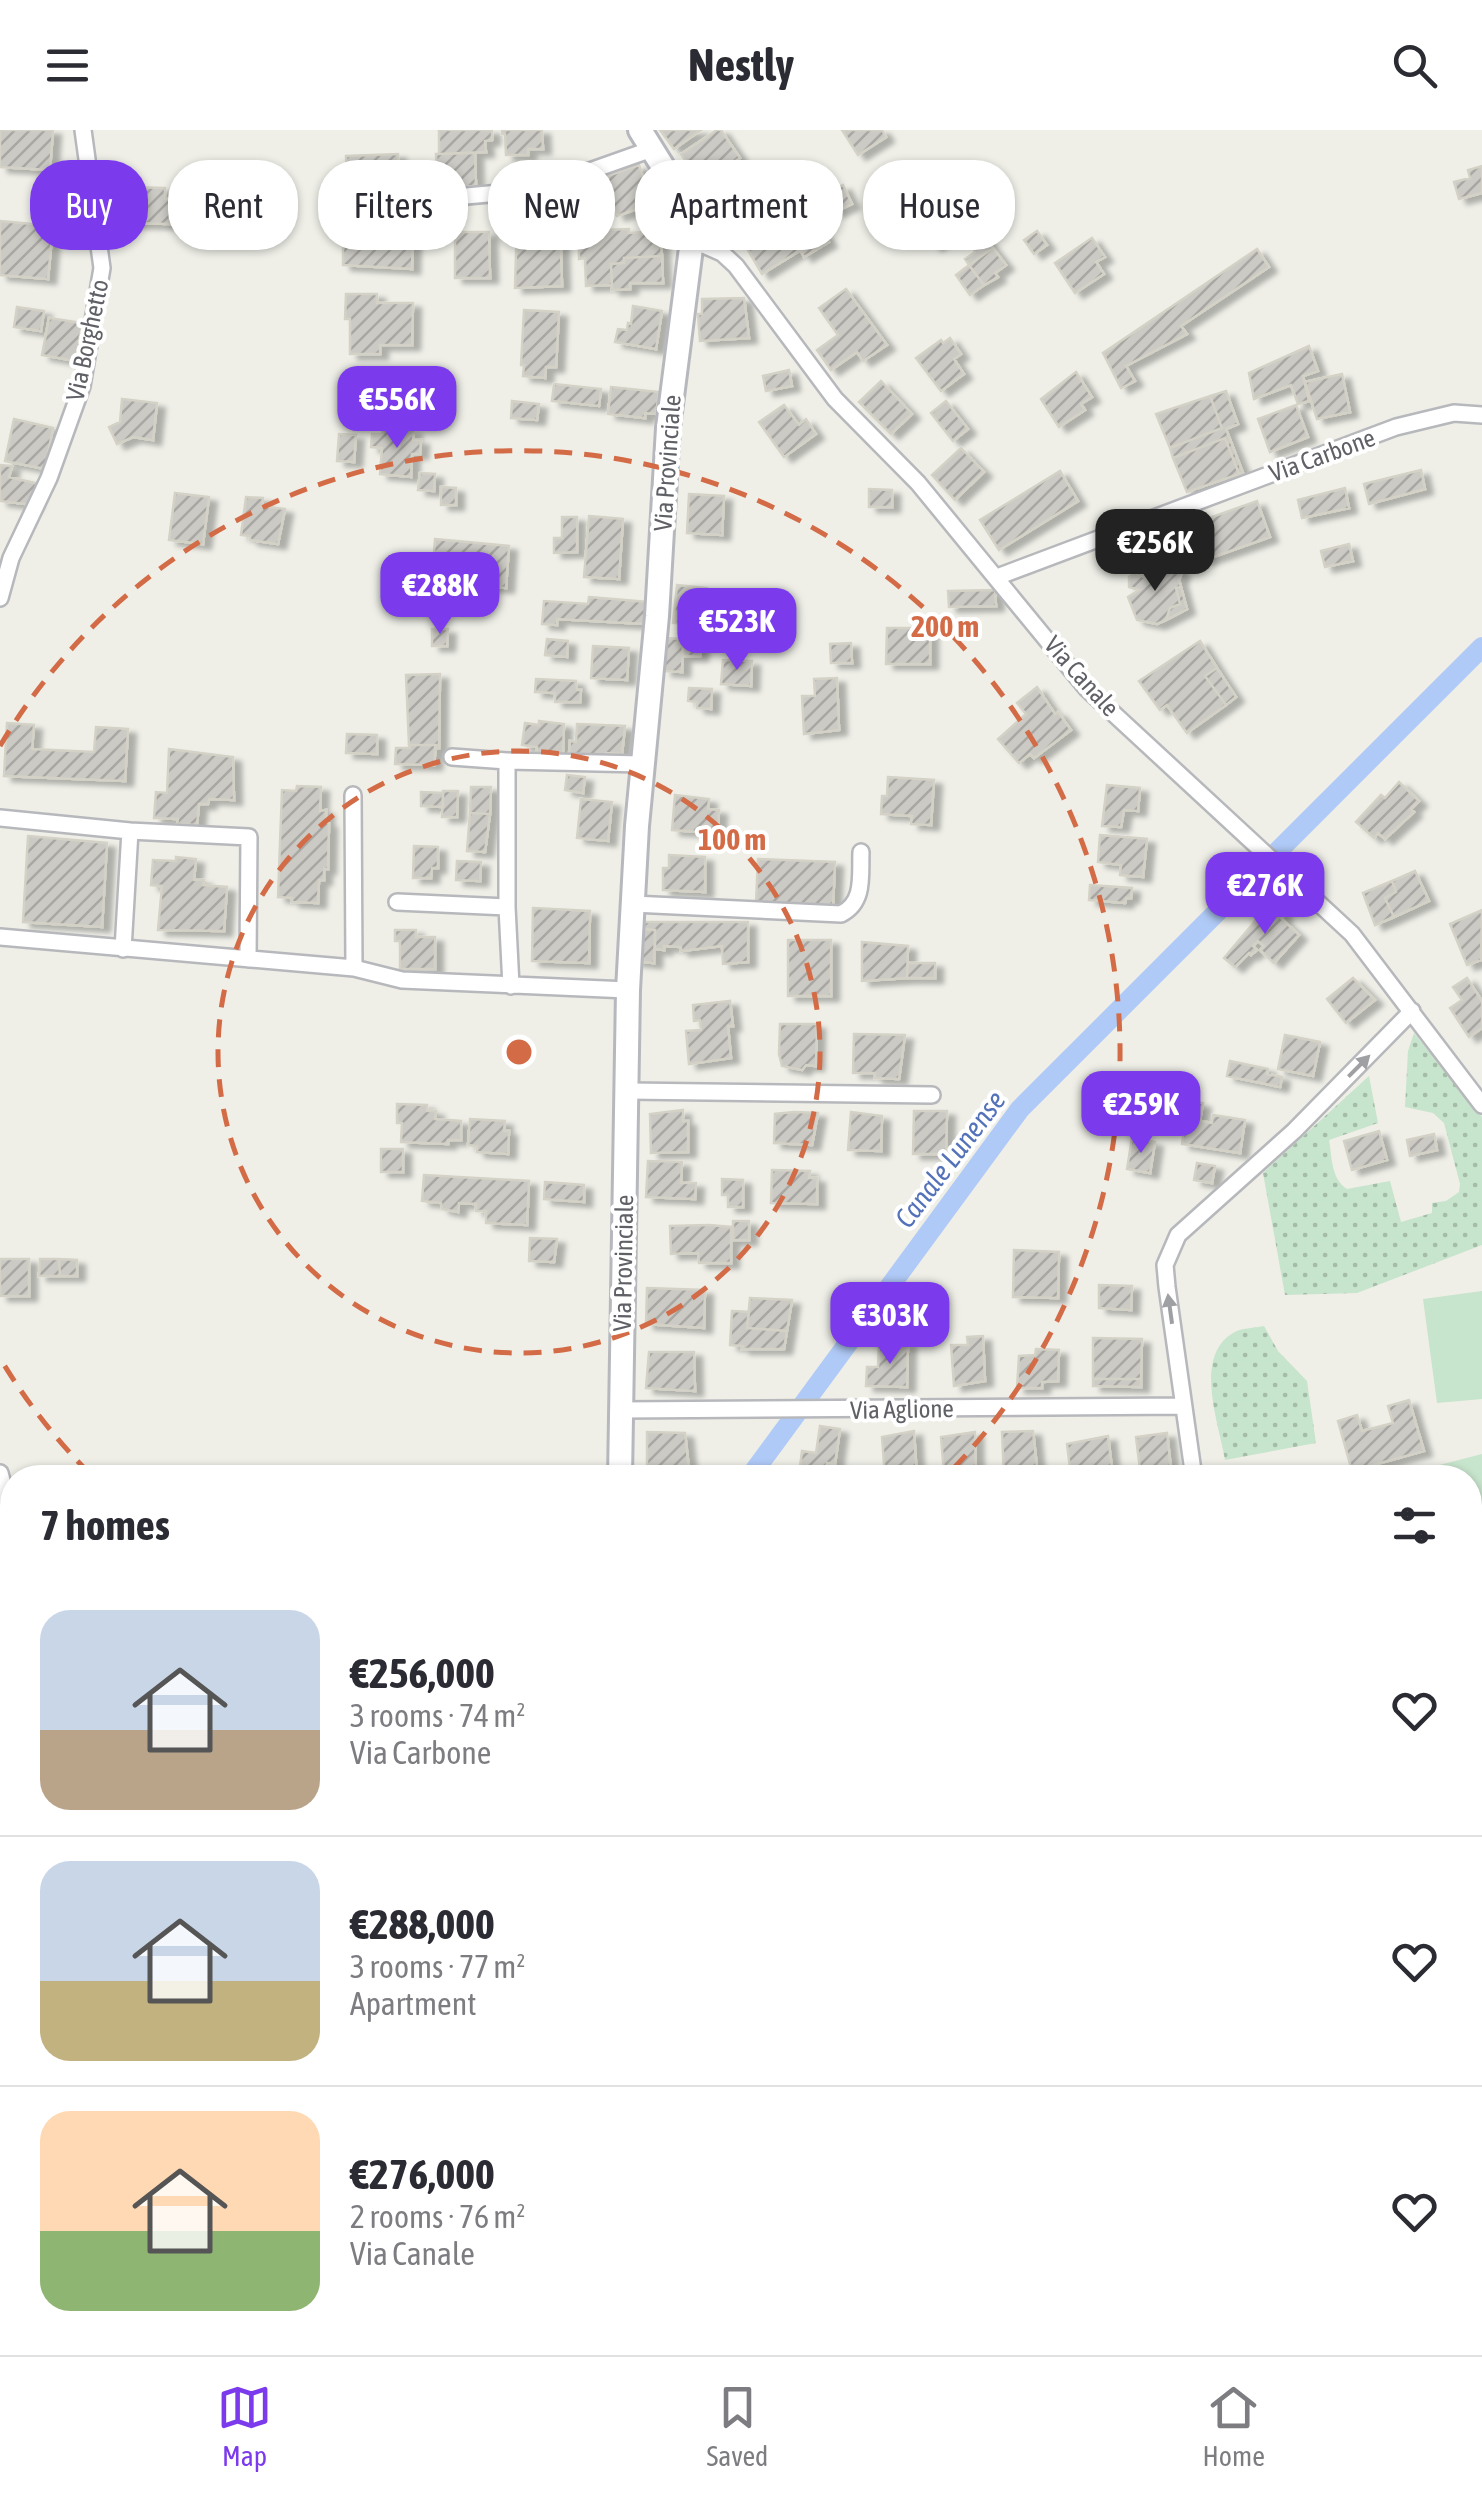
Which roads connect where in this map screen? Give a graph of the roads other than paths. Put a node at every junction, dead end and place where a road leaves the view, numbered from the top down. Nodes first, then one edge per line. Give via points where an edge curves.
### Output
1 (83, 130) edge
2 (646, 139) edge
3 (468, 196) edge
4 (691, 250) edge
5 (715, 250) edge
6 (1482, 415) edge
7 (997, 577) junction
8 (0, 598) edge
9 (452, 756) dead end
10 (507, 761) junction
11 (642, 764) junction
12 (353, 794) dead end
13 (0, 818) edge
14 (130, 830) junction
15 (860, 852) dead end
16 (397, 902) dead end
17 (633, 904) junction
18 (507, 907) junction
19 (0, 937) edge
20 (124, 949) junction
21 (248, 959) junction
22 (354, 968) junction
23 (512, 986) junction
24 (628, 990) junction
25 (1412, 1012) junction
26 (628, 1091) junction
27 (932, 1096) dead end
28 (1482, 1105) edge
29 (1184, 1406) junction
30 (621, 1410) junction
31 (620, 1465) edge
32 (1192, 1465) edge

1 - 8 street, Via Borghetto via 102,268 82,386
2 - 3 street via 570,178
4 - 11 street, Via Provinciale via 668,428
5 - 7 street, Via Canale via 736,266 835,399
6 - 7 street, Via Carbone via 1454,414 1396,428
7 - 25 street, Via Canale via 1088,688 1352,934
9 - 10 street
10 - 11 street
10 - 18 street
11 - 17 street, Via Provinciale
12 - 22 street
13 - 14 street
14 - 20 street
14 - 21 street via 249,837
15 - 17 street via 859,899 841,914
16 - 18 street
17 - 24 street, Via Provinciale
18 - 23 street
19 - 20 street
20 - 21 street
21 - 22 street
22 - 23 street via 402,980
23 - 24 street
24 - 26 street, Via Provinciale
25 - 28 street, Via Canale
29 -> 25 street via 1165,1265 1170,1249
26 - 27 street
26 - 30 street, Via Provinciale
29 - 30 street, Via Aglione
29 - 32 street
30 - 31 street, Via Provinciale

